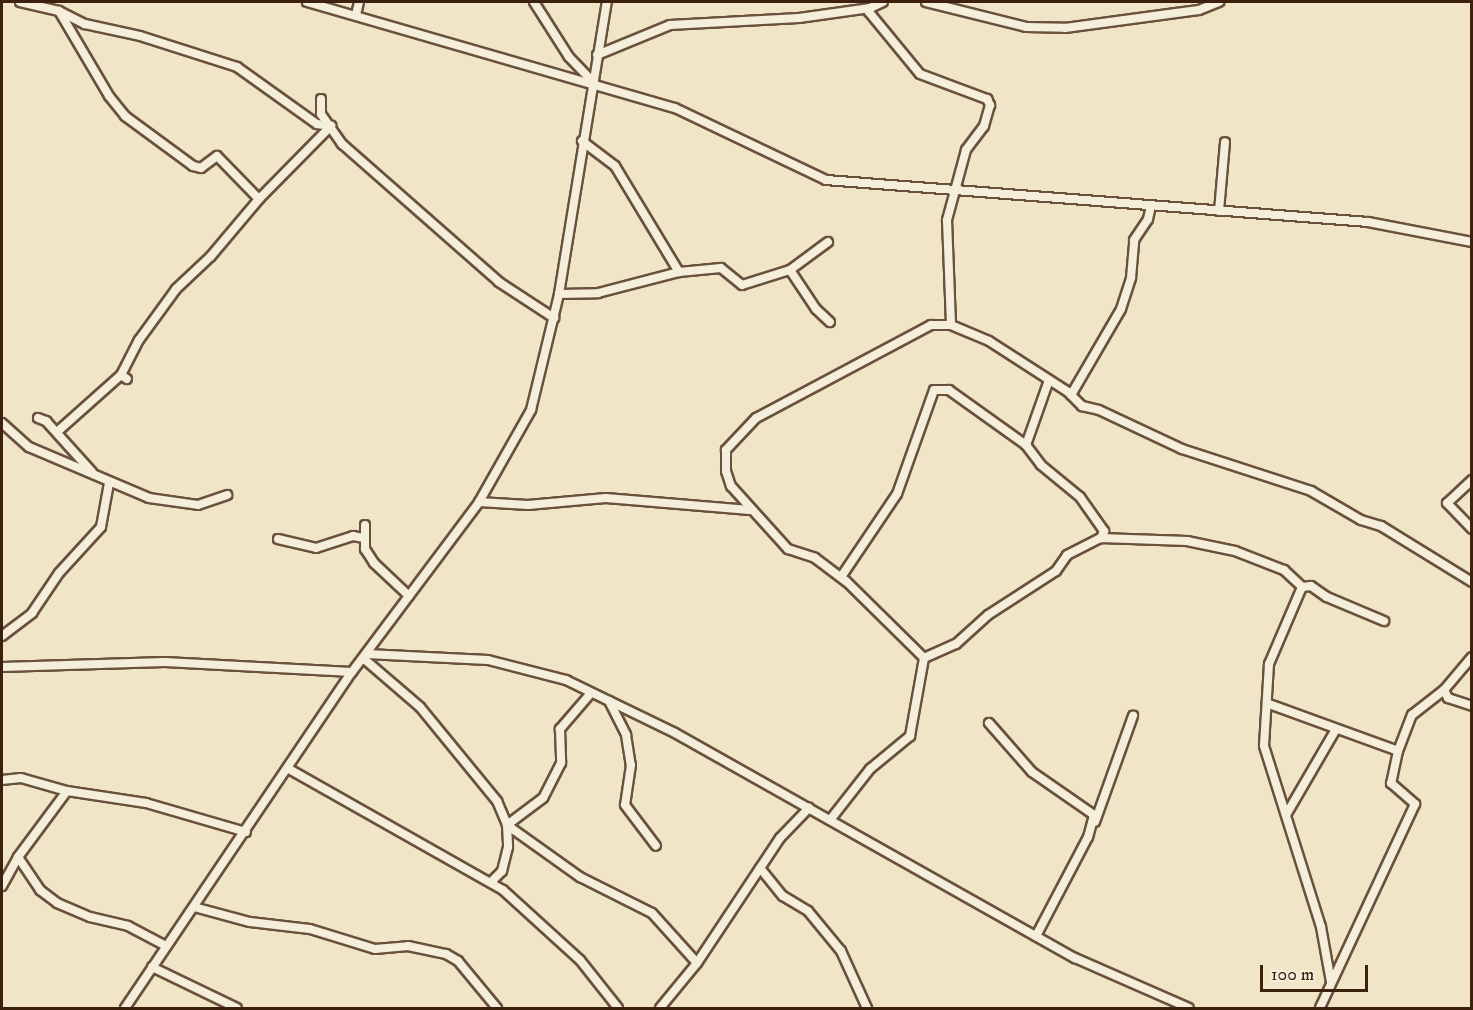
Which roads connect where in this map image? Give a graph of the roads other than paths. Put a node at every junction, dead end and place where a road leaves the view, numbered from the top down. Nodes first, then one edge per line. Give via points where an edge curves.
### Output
1 (20, 2) edge
2 (307, 2) edge
3 (359, 2) edge
4 (534, 2) edge
5 (608, 2) edge
6 (883, 2) edge
7 (926, 2) edge
8 (1219, 2) edge
9 (870, 8) junction
10 (59, 11) junction
11 (356, 15) junction
12 (597, 55) junction
13 (592, 81) junction
14 (321, 99) dead end
15 (331, 126) junction
16 (582, 141) junction
17 (1225, 142) dead end
18 (956, 191) junction
19 (260, 199) junction
20 (1151, 206) junction
21 (1219, 211) junction
22 (828, 242) dead end
23 (1472, 242) edge
24 (790, 270) junction
25 (679, 272) junction
26 (559, 294) junction
27 (554, 318) junction
28 (830, 322) dead end
29 (951, 326) junction
30 (1049, 380) junction
31 (1071, 395) junction
32 (38, 418) dead end
33 (2, 423) edge
34 (57, 432) junction
35 (1026, 446) junction
36 (94, 474) junction
37 (1472, 480) edge
38 (109, 483) junction
39 (227, 495) dead end
40 (478, 502) junction
41 (749, 510) junction
42 (365, 525) dead end
43 (1472, 529) edge
44 (363, 538) junction
45 (1101, 538) junction
46 (278, 539) dead end
47 (841, 578) junction
48 (1472, 582) edge
49 (1302, 587) junction
50 (410, 596) junction
51 (1384, 621) dead end
52 (2, 636) edge
53 (365, 656) junction
54 (1472, 657) edge
55 (2, 658) edge
56 (924, 658) junction
57 (2, 666) edge
58 (13, 666) junction
59 (352, 672) junction
60 (1444, 690) junction
61 (591, 693) junction
62 (608, 701) junction
63 (1269, 704) junction
64 (1472, 706) edge
65 (1133, 716) dead end
66 (989, 723) dead end
67 (1336, 729) junction
68 (1398, 751) junction
69 (289, 770) junction
70 (2, 780) edge
71 (67, 791) junction
72 (809, 808) junction
73 (1286, 815) junction
74 (830, 820) junction
75 (1095, 822) junction
76 (507, 825) junction
77 (246, 832) junction
78 (656, 846) dead end
79 (18, 857) junction
80 (760, 868) junction
81 (491, 882) junction
82 (2, 886) edge
83 (194, 907) junction
84 (1036, 936) junction
85 (166, 946) junction
86 (697, 963) junction
87 (152, 967) junction
88 (1331, 982) junction
89 (125, 1008) edge
90 (237, 1008) edge
91 (497, 1008) edge
92 (618, 1008) edge
93 (660, 1008) edge
94 (867, 1008) edge
95 (1189, 1008) edge
96 (1320, 1008) edge

1 - 10 street
2 - 11 street
3 - 11 street
4 - 13 street via 569,57
5 - 12 street
6 - 9 street
7 - 8 street via 1026,27 1065,28 1199,10
9 - 12 street via 799,18 670,25
9 - 18 street via 869,12 920,74 987,99 990,105 984,126 966,150
10 - 15 street via 85,24 140,36 237,67 317,124
10 - 19 street via 125,116 193,166 201,168 218,156
11 - 13 street
12 - 13 street
13 - 16 street
13 - 18 street via 675,108 826,180
14 - 15 street via 321,114
15 - 19 street
15 - 27 street via 342,144 452,242 499,282
16 - 25 street via 615,166
16 - 26 street
17 - 21 street
18 - 20 street
18 - 29 street via 945,230
19 - 34 street via 172,294 139,340 124,377
20 - 21 street
20 - 31 street via 1148,219 1134,240 1131,278 1121,309
21 - 23 street via 1368,222
22 - 24 street
24 - 25 street via 742,285 721,268
24 - 28 street via 816,309
25 - 26 street via 598,293
26 - 27 street
27 - 40 street via 531,410
29 - 30 street via 989,341
29 - 41 street via 931,325 899,341 776,405 736,436 726,450 727,480
30 - 31 street
30 - 35 street
31 - 48 street via 1082,406 1099,410 1174,446 1311,491 1361,520 1381,526
32 - 34 street
33 - 36 street via 29,447
34 - 36 street
35 - 45 street via 1041,465 1080,497 1104,531
35 - 47 street via 949,390 934,390 897,494
36 - 38 street
37 - 43 street via 1447,503
38 - 39 street via 184,505 198,505
38 - 52 street via 101,526 59,573 32,613
40 - 41 street via 528,505 606,498
40 - 50 street
41 - 47 street via 788,549 815,558
42 - 44 street
44 - 46 street via 353,536 316,548
44 - 50 street via 374,564
45 - 49 street via 1187,541 1235,551 1284,570
45 - 56 street via 1067,555 1056,571 988,615 956,644
47 - 56 street
49 - 51 street via 1311,586 1327,597
49 - 63 street via 1269,664
50 - 53 street
53 - 59 street
53 - 61 street via 488,660 545,674
53 - 76 street via 420,707 497,801
54 - 60 street
55 - 58 street
56 - 74 street via 910,736 870,769
57 - 58 street
58 - 59 street via 165,662
59 - 69 street
60 - 64 street via 1448,698
60 - 68 street via 1412,715
61 - 62 street
61 - 76 street via 560,729 561,763 543,798
62 - 72 street via 675,733
62 - 78 street via 626,735 631,765 625,805
63 - 67 street
63 - 73 street via 1264,746
65 - 75 street
66 - 75 street via 1032,772 1094,815
67 - 68 street
67 - 73 street
68 - 88 street via 1391,783 1415,804
69 - 77 street
69 - 81 street
70 - 71 street via 21,778
71 - 77 street via 146,802
71 - 79 street
72 - 74 street
72 - 80 street via 780,838
73 - 88 street via 1321,927
74 - 84 street
75 - 84 street
76 - 81 street via 506,861
76 - 86 street via 580,877 652,914
77 - 83 street
79 - 82 street
79 - 85 street via 40,890 57,903 90,917 128,926
80 - 86 street
80 - 94 street via 783,896 808,911 841,951
81 - 92 street via 580,960
83 - 85 street
83 - 91 street via 250,922 310,929 375,949 408,946 446,954 458,961
84 - 95 street via 1075,958
85 - 87 street
86 - 93 street
87 - 89 street
87 - 90 street
88 - 96 street

